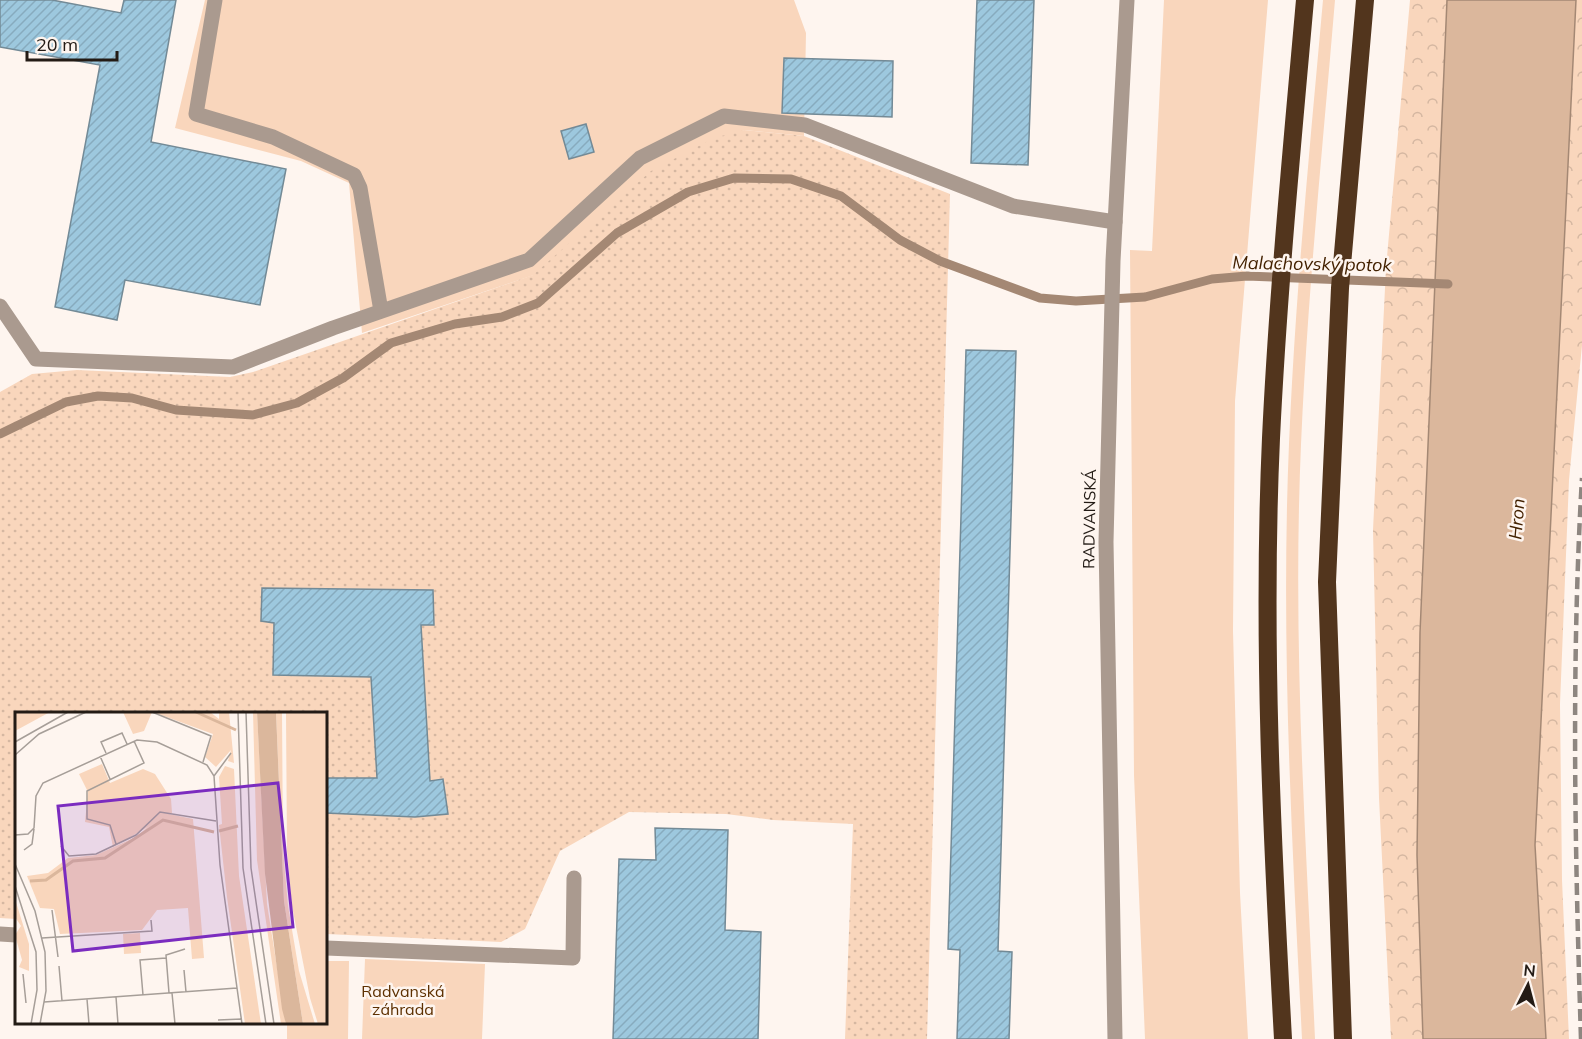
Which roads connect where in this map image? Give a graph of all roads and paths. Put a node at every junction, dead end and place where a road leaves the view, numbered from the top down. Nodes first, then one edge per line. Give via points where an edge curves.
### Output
1 (215, 0) edge
2 (1127, 0) edge
3 (1305, 0) edge
4 (1365, 0) edge
5 (1115, 222) junction
6 (0, 306) edge
7 (381, 311) junction
8 (574, 878) dead end
9 (0, 934) edge
10 (15, 935) edge
11 (327, 948) edge
12 (1115, 1039) edge
13 (1284, 1039) edge
14 (1343, 1039) edge

1 - 7 street via 196,114 273,137 354,175 360,188
2 - 5 street, RADVANSKÁ
3 - 13 highway via 1282,265 1271,439 1268,577
4 - 14 highway via 1340,288 1327,582
5 - 7 street via 1013,206 805,125 724,116 640,158 529,260
5 - 12 street, RADVANSKÁ via 1106,542
6 - 7 street via 36,359 233,367
8 - 11 street via 573,958
9 - 10 street

